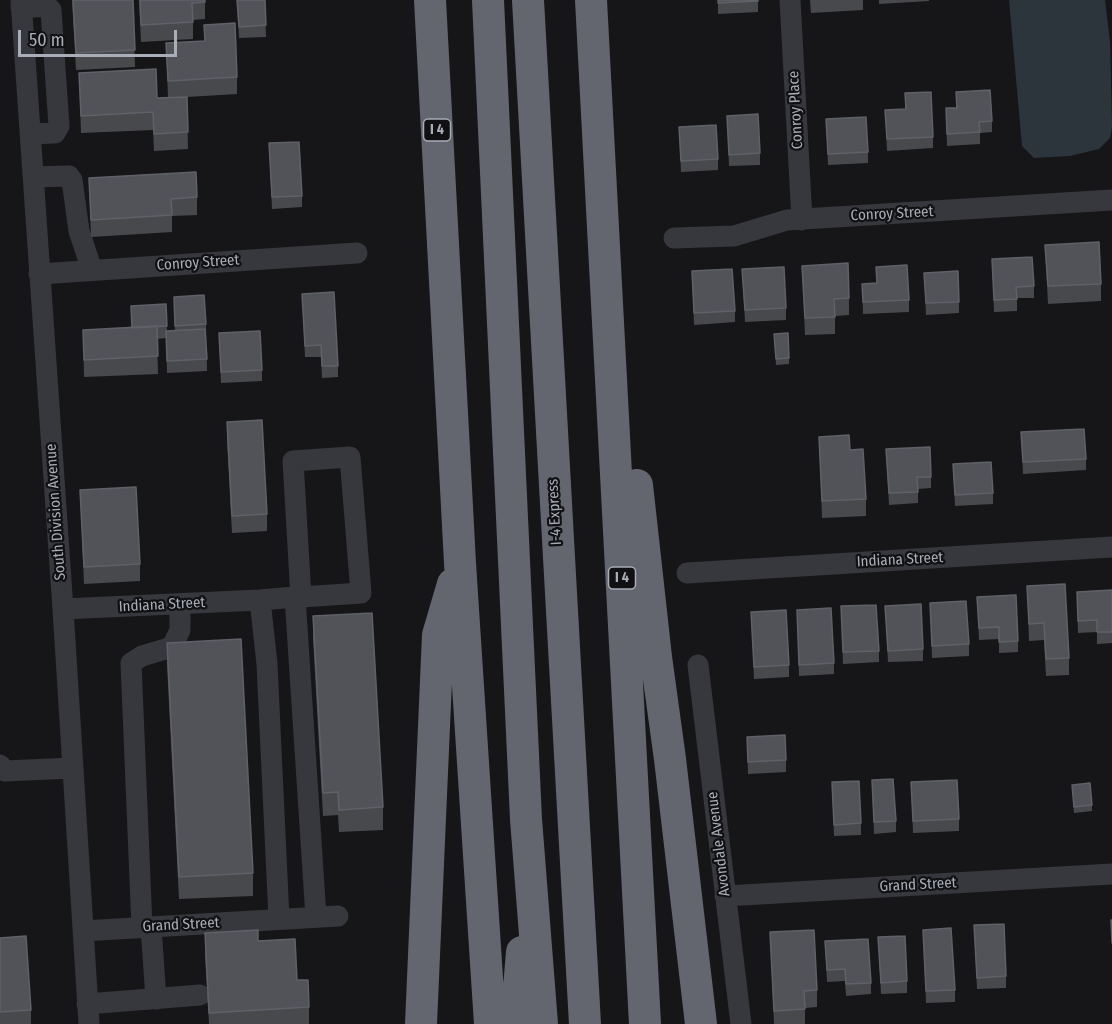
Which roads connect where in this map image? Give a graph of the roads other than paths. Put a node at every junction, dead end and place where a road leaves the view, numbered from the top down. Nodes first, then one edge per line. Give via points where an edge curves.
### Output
1 (430, 0) edge
2 (488, 0) edge
3 (528, 0) edge
4 (591, 0) edge
5 (790, 0) edge
6 (21, 4) edge
7 (599, 132) junction
8 (30, 134) junction
9 (33, 177) junction
10 (1112, 200) edge
11 (802, 220) junction
12 (674, 238) dead end
13 (357, 253) dead end
14 (92, 270) junction
15 (39, 274) junction
16 (1112, 547) edge
17 (460, 563) junction
18 (687, 573) dead end
19 (298, 597) junction
20 (260, 600) junction
21 (180, 604) junction
22 (63, 609) junction
23 (698, 664) dead end
24 (0, 765) edge
25 (72, 768) junction
26 (526, 819) junction
27 (1112, 874) edge
28 (725, 896) junction
29 (338, 916) dead end
30 (316, 917) junction
31 (279, 919) junction
32 (146, 927) junction
33 (82, 931) junction
34 (200, 995) dead end
35 (156, 999) junction
36 (88, 1014) edge
37 (421, 1024) edge
38 (490, 1024) edge
39 (516, 1024) edge
40 (542, 1024) edge
41 (585, 1024) edge
42 (645, 1024) edge
43 (701, 1024) edge
44 (741, 1024) edge

1 - 17 highway, I 4
2 - 26 highway
3 - 41 highway, I-4 Express
4 - 7 highway, I 4
5 - 11 street, Conroy Place
6 - 8 street, South Division Avenue
6 - 8 street via 47,6 52,22 59,126 56,133
7 - 42 highway, I 4
7 - 43 highway via 656,657
8 - 9 street, South Division Avenue
9 - 14 street via 69,176 72,180 79,231
9 - 15 street, South Division Avenue
10 - 11 street, Conroy Street
11 - 12 street, Conroy Street via 787,220 734,236
13 - 14 street, Conroy Street
14 - 15 street, Conroy Street
15 - 22 street, South Division Avenue
16 - 18 street, Indiana Street
17 - 37 highway via 438,635
17 - 38 highway, I 4
19 - 19 street via 361,593 350,457 293,461
19 - 20 street, Indiana Street
19 - 30 street
20 - 21 street, Indiana Street
20 - 31 street via 267,664
21 - 22 street, Indiana Street
21 - 32 street via 180,630 172,647 130,663
22 - 25 street, South Division Avenue
23 - 28 street, Avondale Avenue
24 - 25 street via 5,771
25 - 33 street, South Division Avenue
26 - 39 highway
26 - 40 highway
27 - 28 street, Grand Street
28 - 44 street, Avondale Avenue
29 - 30 street, Grand Street
30 - 31 street, Grand Street
31 - 32 street, Grand Street
32 - 33 street, Grand Street
32 - 35 street
33 - 36 street, South Division Avenue
34 - 35 street
35 - 36 street

